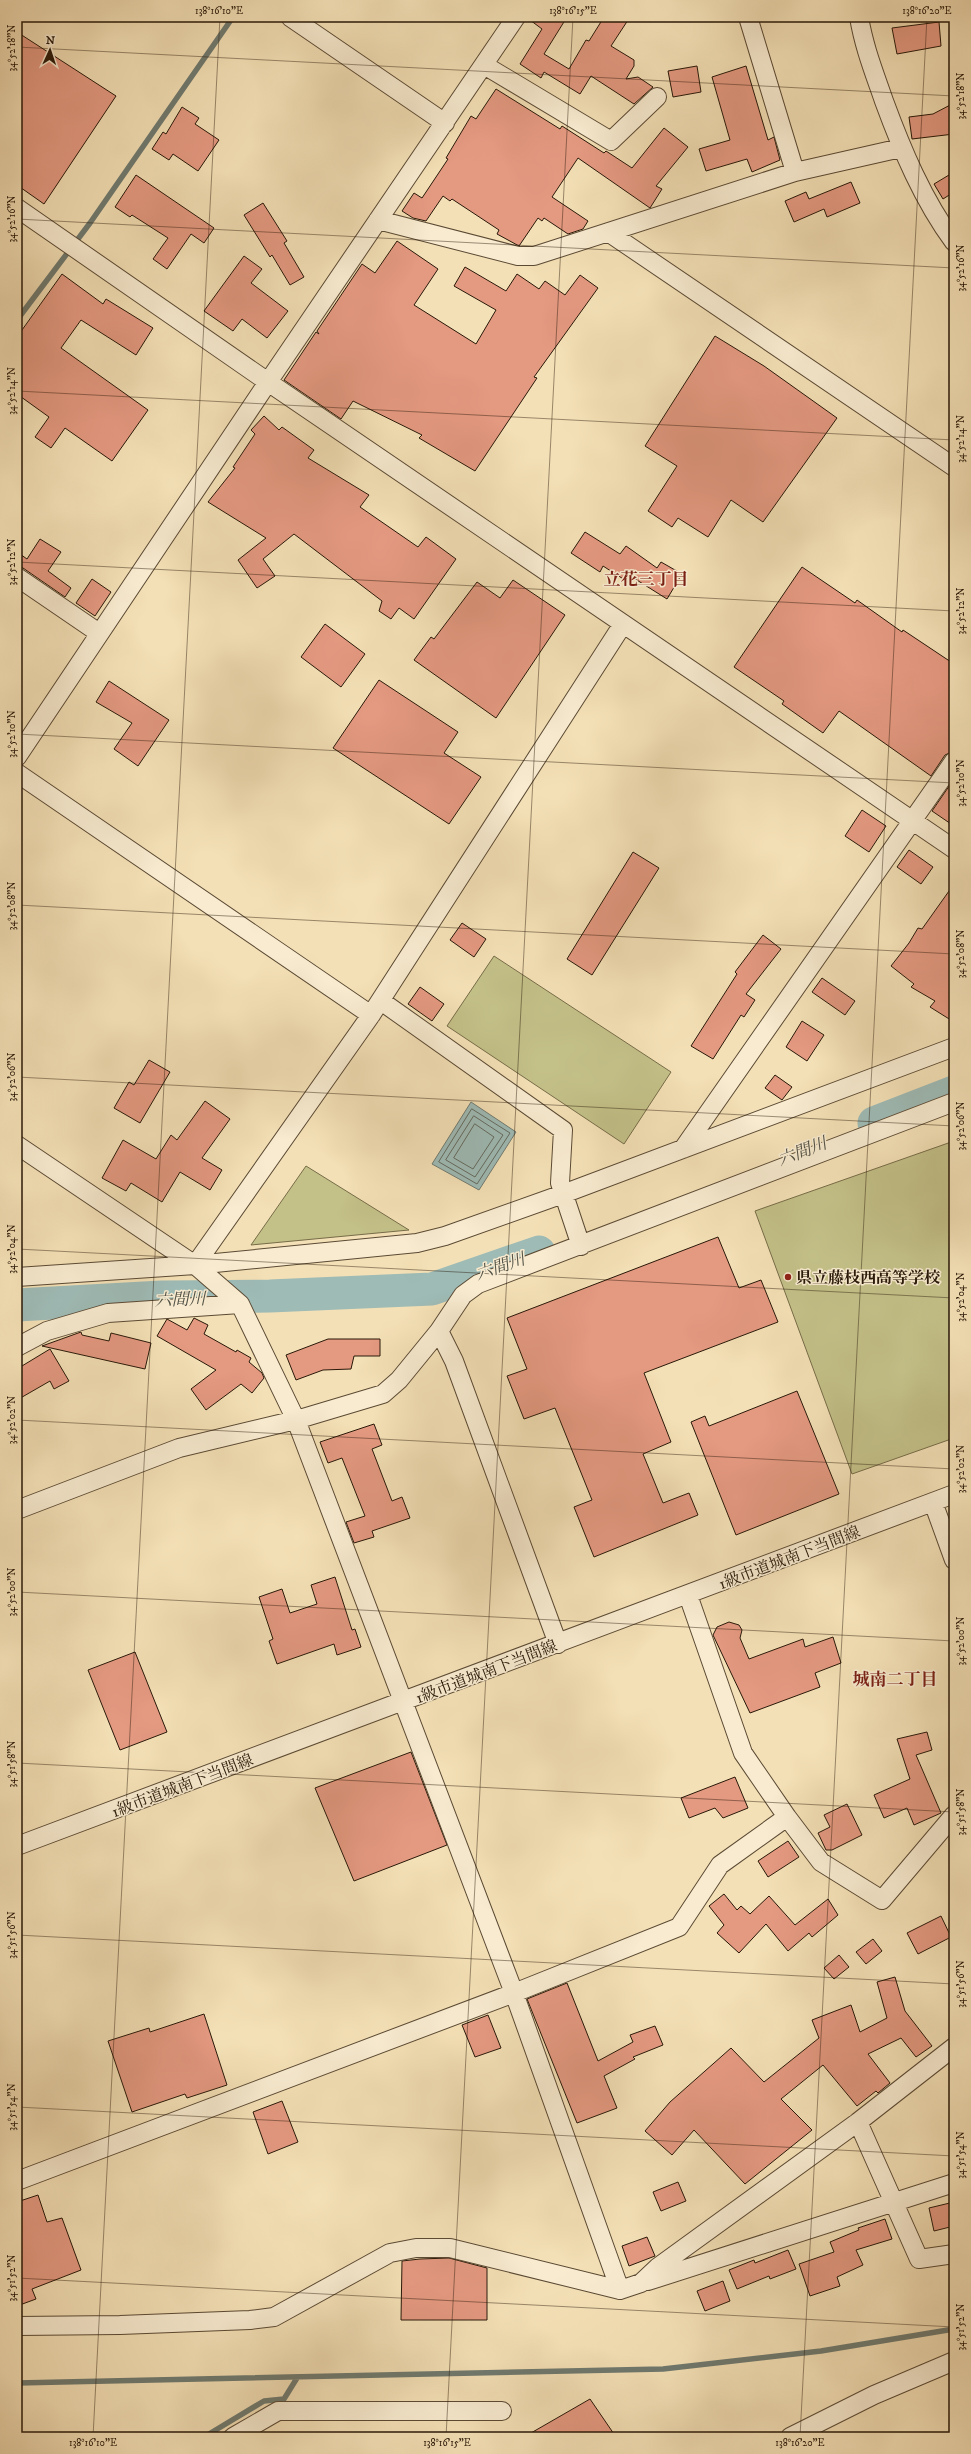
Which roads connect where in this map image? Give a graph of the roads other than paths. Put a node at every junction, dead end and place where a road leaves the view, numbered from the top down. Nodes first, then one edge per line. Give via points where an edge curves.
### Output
1 (290, 17) edge
2 (516, 17) edge
3 (748, 17) edge
4 (859, 17) edge
5 (484, 65) junction
6 (657, 97) dead end
7 (445, 123) junction
8 (900, 148) junction
9 (795, 172) junction
10 (17, 208) edge
11 (378, 220) junction
12 (608, 232) junction
13 (954, 242) edge
14 (268, 382) junction
15 (954, 467) edge
16 (17, 577) edge
17 (623, 624) junction
18 (99, 632) junction
19 (17, 757) edge
20 (954, 761) edge
21 (17, 773) edge
22 (912, 820) junction
23 (954, 849) edge
24 (376, 1008) junction
25 (954, 1047) edge
26 (954, 1102) edge
27 (17, 1145) edge
28 (683, 1149) junction
29 (563, 1194) junction
30 (581, 1246) junction
31 (195, 1265) junction
32 (17, 1277) edge
33 (240, 1304) junction
34 (439, 1331) junction
35 (17, 1347) edge
36 (296, 1420) junction
37 (954, 1494) edge
38 (933, 1502) junction
39 (17, 1510) edge
40 (954, 1560) edge
41 (688, 1595) junction
42 (558, 1644) junction
43 (403, 1702) junction
44 (954, 1815) edge
45 (787, 1817) junction
46 (17, 1846) edge
47 (514, 1993) junction
48 (954, 2047) edge
49 (858, 2122) junction
50 (17, 2181) edge
51 (954, 2183) edge
52 (894, 2203) junction
53 (954, 2254) edge
54 (641, 2283) junction
55 (620, 2290) junction
56 (17, 2326) edge
57 (954, 2361) edge
58 (502, 2410) dead end
59 (233, 2437) edge
60 (790, 2437) edge

1 - 7 street
2 - 5 street
3 - 9 street
4 - 8 street via 864,49
5 - 6 street via 611,141
5 - 7 street
7 - 11 street
8 - 9 street
8 - 13 street via 944,229
9 - 12 street
10 - 14 street
11 - 12 street via 518,256 534,256
11 - 14 street
12 - 15 street
14 - 17 street
14 - 18 street
16 - 18 street
17 - 22 street
17 - 24 street
18 - 19 street
20 - 22 street
21 - 24 street
22 - 23 street
22 - 28 street
24 - 29 street via 563,1130 560,1183
24 - 31 street
25 - 28 street
26 - 30 street
27 - 31 street
28 - 29 street
29 - 30 street
29 - 31 street via 417,1244
30 - 34 street via 478,1284 463,1295
31 - 32 street
31 - 33 street
33 - 35 street via 108,1313 47,1331
33 - 36 street
34 - 36 street via 399,1380 383,1394
34 - 42 street via 454,1361
36 - 39 street via 179,1448
36 - 43 street
37 - 38 street, 1級市道城南下当間線
38 - 40 street
38 - 41 street, 1級市道城南下当間線
41 - 42 street, 1級市道城南下当間線
41 - 45 street via 743,1753
42 - 43 street, 1級市道城南下当間線
43 - 46 street, 1級市道城南下当間線
43 - 47 street
44 - 45 street via 882,1900 821,1862
45 - 47 street via 720,1865 679,1927
47 - 50 street
47 - 55 street
48 - 49 street
49 - 52 street
49 - 54 street via 658,2267
51 - 52 street
52 - 53 street via 919,2259
52 - 54 street
54 - 55 street
55 - 56 street via 450,2248 416,2248 390,2253 274,2317 120,2325
57 - 60 street via 874,2395
58 - 59 street via 278,2412

